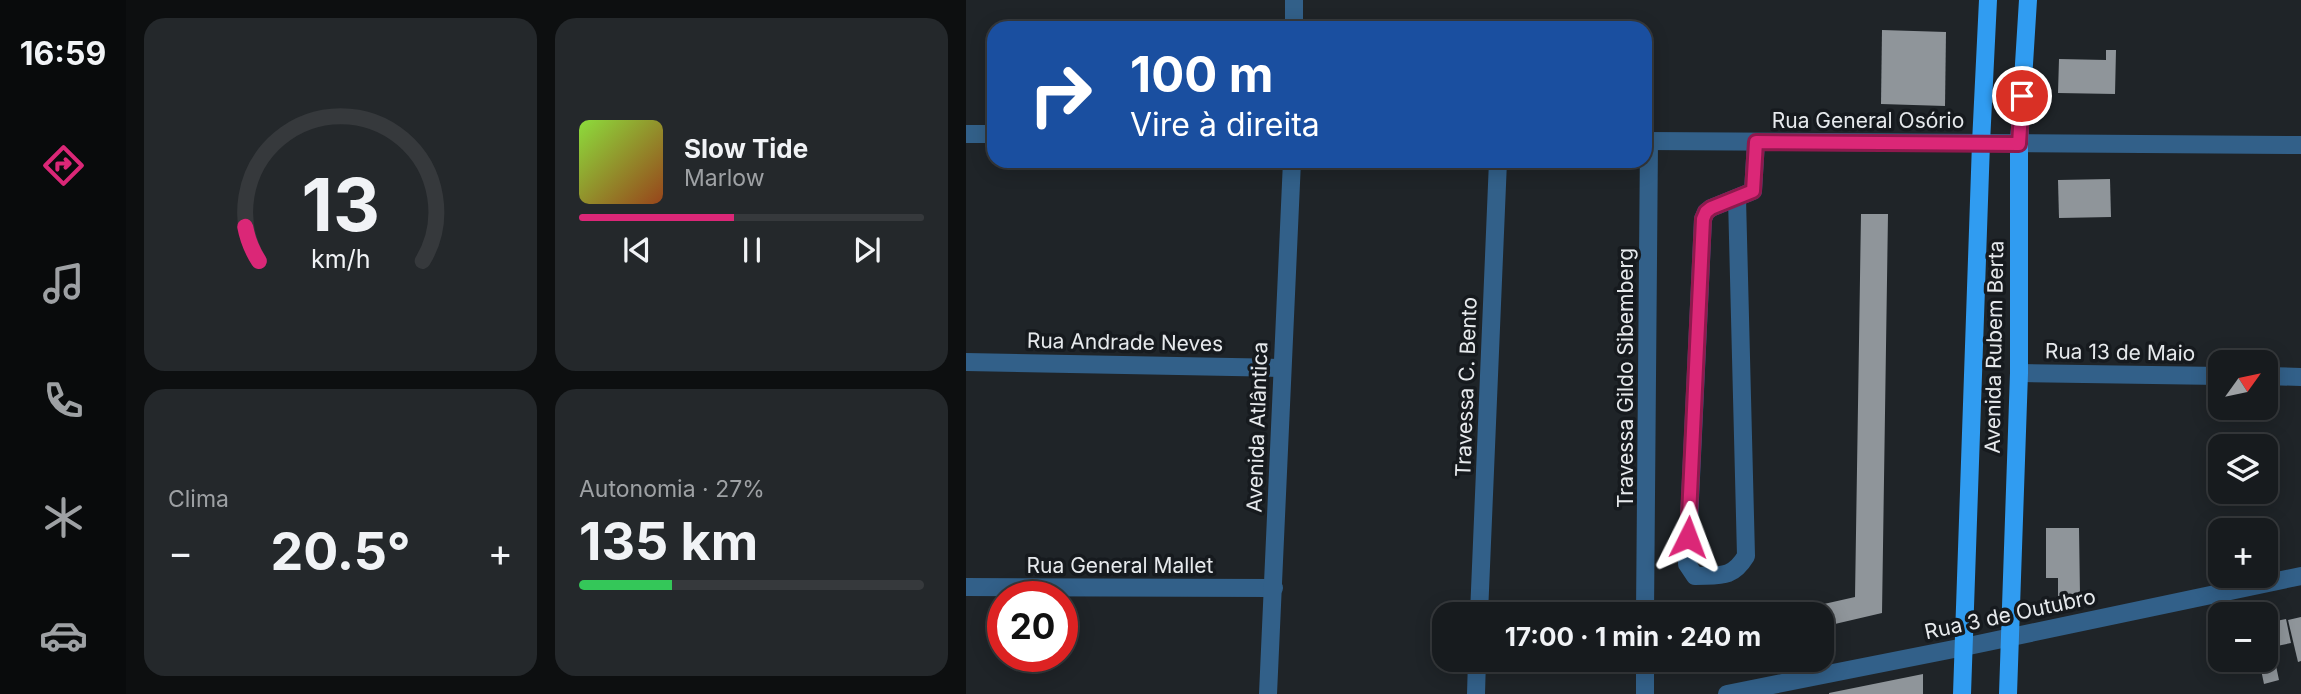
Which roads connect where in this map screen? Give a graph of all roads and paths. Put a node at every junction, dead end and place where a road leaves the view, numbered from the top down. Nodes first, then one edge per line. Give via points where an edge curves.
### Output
1 (1294, 0) edge
2 (1988, 0) edge
3 (2028, 0) edge
4 (1294, 21) edge
5 (966, 134) edge
6 (987, 134) edge
7 (1652, 141) edge
8 (1756, 142) junction
9 (1981, 143) junction
10 (2019, 144) junction
11 (2301, 145) edge
12 (1292, 168) edge
13 (1498, 168) edge
14 (1647, 168) edge
15 (1737, 198) junction
16 (966, 362) edge
17 (1282, 368) junction
18 (2019, 373) junction
19 (2208, 376) edge
20 (2278, 376) edge
21 (2301, 377) edge
22 (2301, 576) edge
23 (966, 587) edge
24 (1274, 588) junction
25 (1480, 602) edge
26 (1645, 602) edge
27 (2009, 638) junction
28 (1964, 648) junction
29 (1477, 672) edge
30 (1645, 672) edge
31 (1268, 694) edge
32 (1476, 694) edge
33 (1645, 694) edge
34 (1727, 694) edge
35 (1962, 694) edge
36 (2008, 694) edge

1 - 4 street
2 - 9 main road, Avenida Rubem Berta
3 - 10 main road, Avenida Rubem Berta
5 - 6 street
7 - 8 street, Rua General Osório
8 - 9 street, Rua General Osório
8 - 15 street via 1753,191
9 - 10 street, Rua General Osório
9 - 28 main road, Avenida Rubem Berta
10 - 11 street, Rua General Osório
10 - 18 main road, Avenida Rubem Berta
12 - 17 street, Avenida Atlântica
13 - 25 street, Travessa C. Bento
14 - 26 street, Travessa Gildo Sibemberg
15 - 15 street via 1746,556 1729,575 1695,576 1687,564 1703,219 1711,208
16 - 17 street, Rua Andrade Neves
17 - 24 street, Avenida Atlântica
18 - 19 street, Rua 13 de Maio
18 - 27 main road, Avenida Rubem Berta
20 - 21 street
22 - 27 street, Rua 3 de Outubro
23 - 24 street, Rua General Mallet
24 - 31 street, Avenida Atlântica
27 - 28 street, Rua 3 de Outubro
27 - 36 main road, Avenida Rubem Berta
28 - 34 street, Rua 3 de Outubro
28 - 35 main road, Avenida Rubem Berta
29 - 32 street
30 - 33 street

